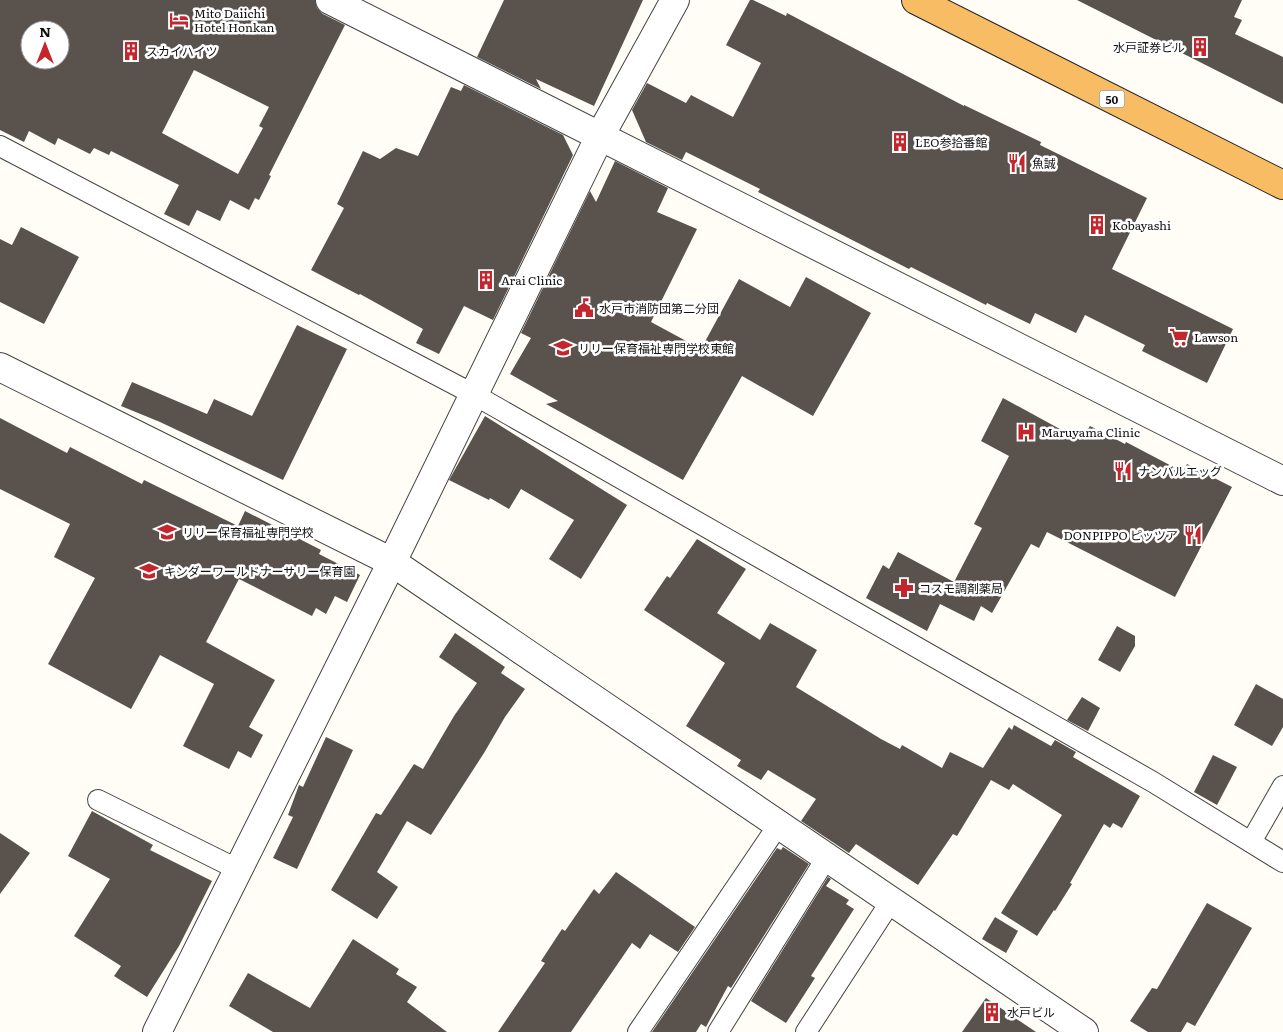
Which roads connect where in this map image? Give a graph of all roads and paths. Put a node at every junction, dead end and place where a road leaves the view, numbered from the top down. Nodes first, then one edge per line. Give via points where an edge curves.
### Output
1 (330, 0) edge
2 (674, 0) edge
3 (916, 0) edge
4 (600, 136) junction
5 (0, 146) edge
6 (1283, 185) edge
7 (0, 367) edge
8 (473, 394) junction
9 (1283, 481) edge
10 (392, 562) junction
11 (1283, 786) edge
12 (98, 800) dead end
13 (779, 824) junction
14 (1251, 842) junction
15 (827, 857) junction
16 (1283, 862) edge
17 (237, 869) junction
18 (891, 901) junction
19 (157, 1032) edge
20 (638, 1032) edge
21 (718, 1032) edge
22 (806, 1032) edge
23 (1084, 1032) edge

1 - 4 street
2 - 4 street
3 - 6 highway, 50
4 - 8 street
4 - 9 street
5 - 8 lane
7 - 10 street
8 - 10 street
8 - 14 lane via 1153,782
10 - 13 street
10 - 17 street
11 - 14 lane
12 - 17 lane
13 - 15 street
13 - 20 lane
14 - 16 lane
15 - 18 street
15 - 21 lane
17 - 19 street
18 - 22 lane
18 - 23 street

